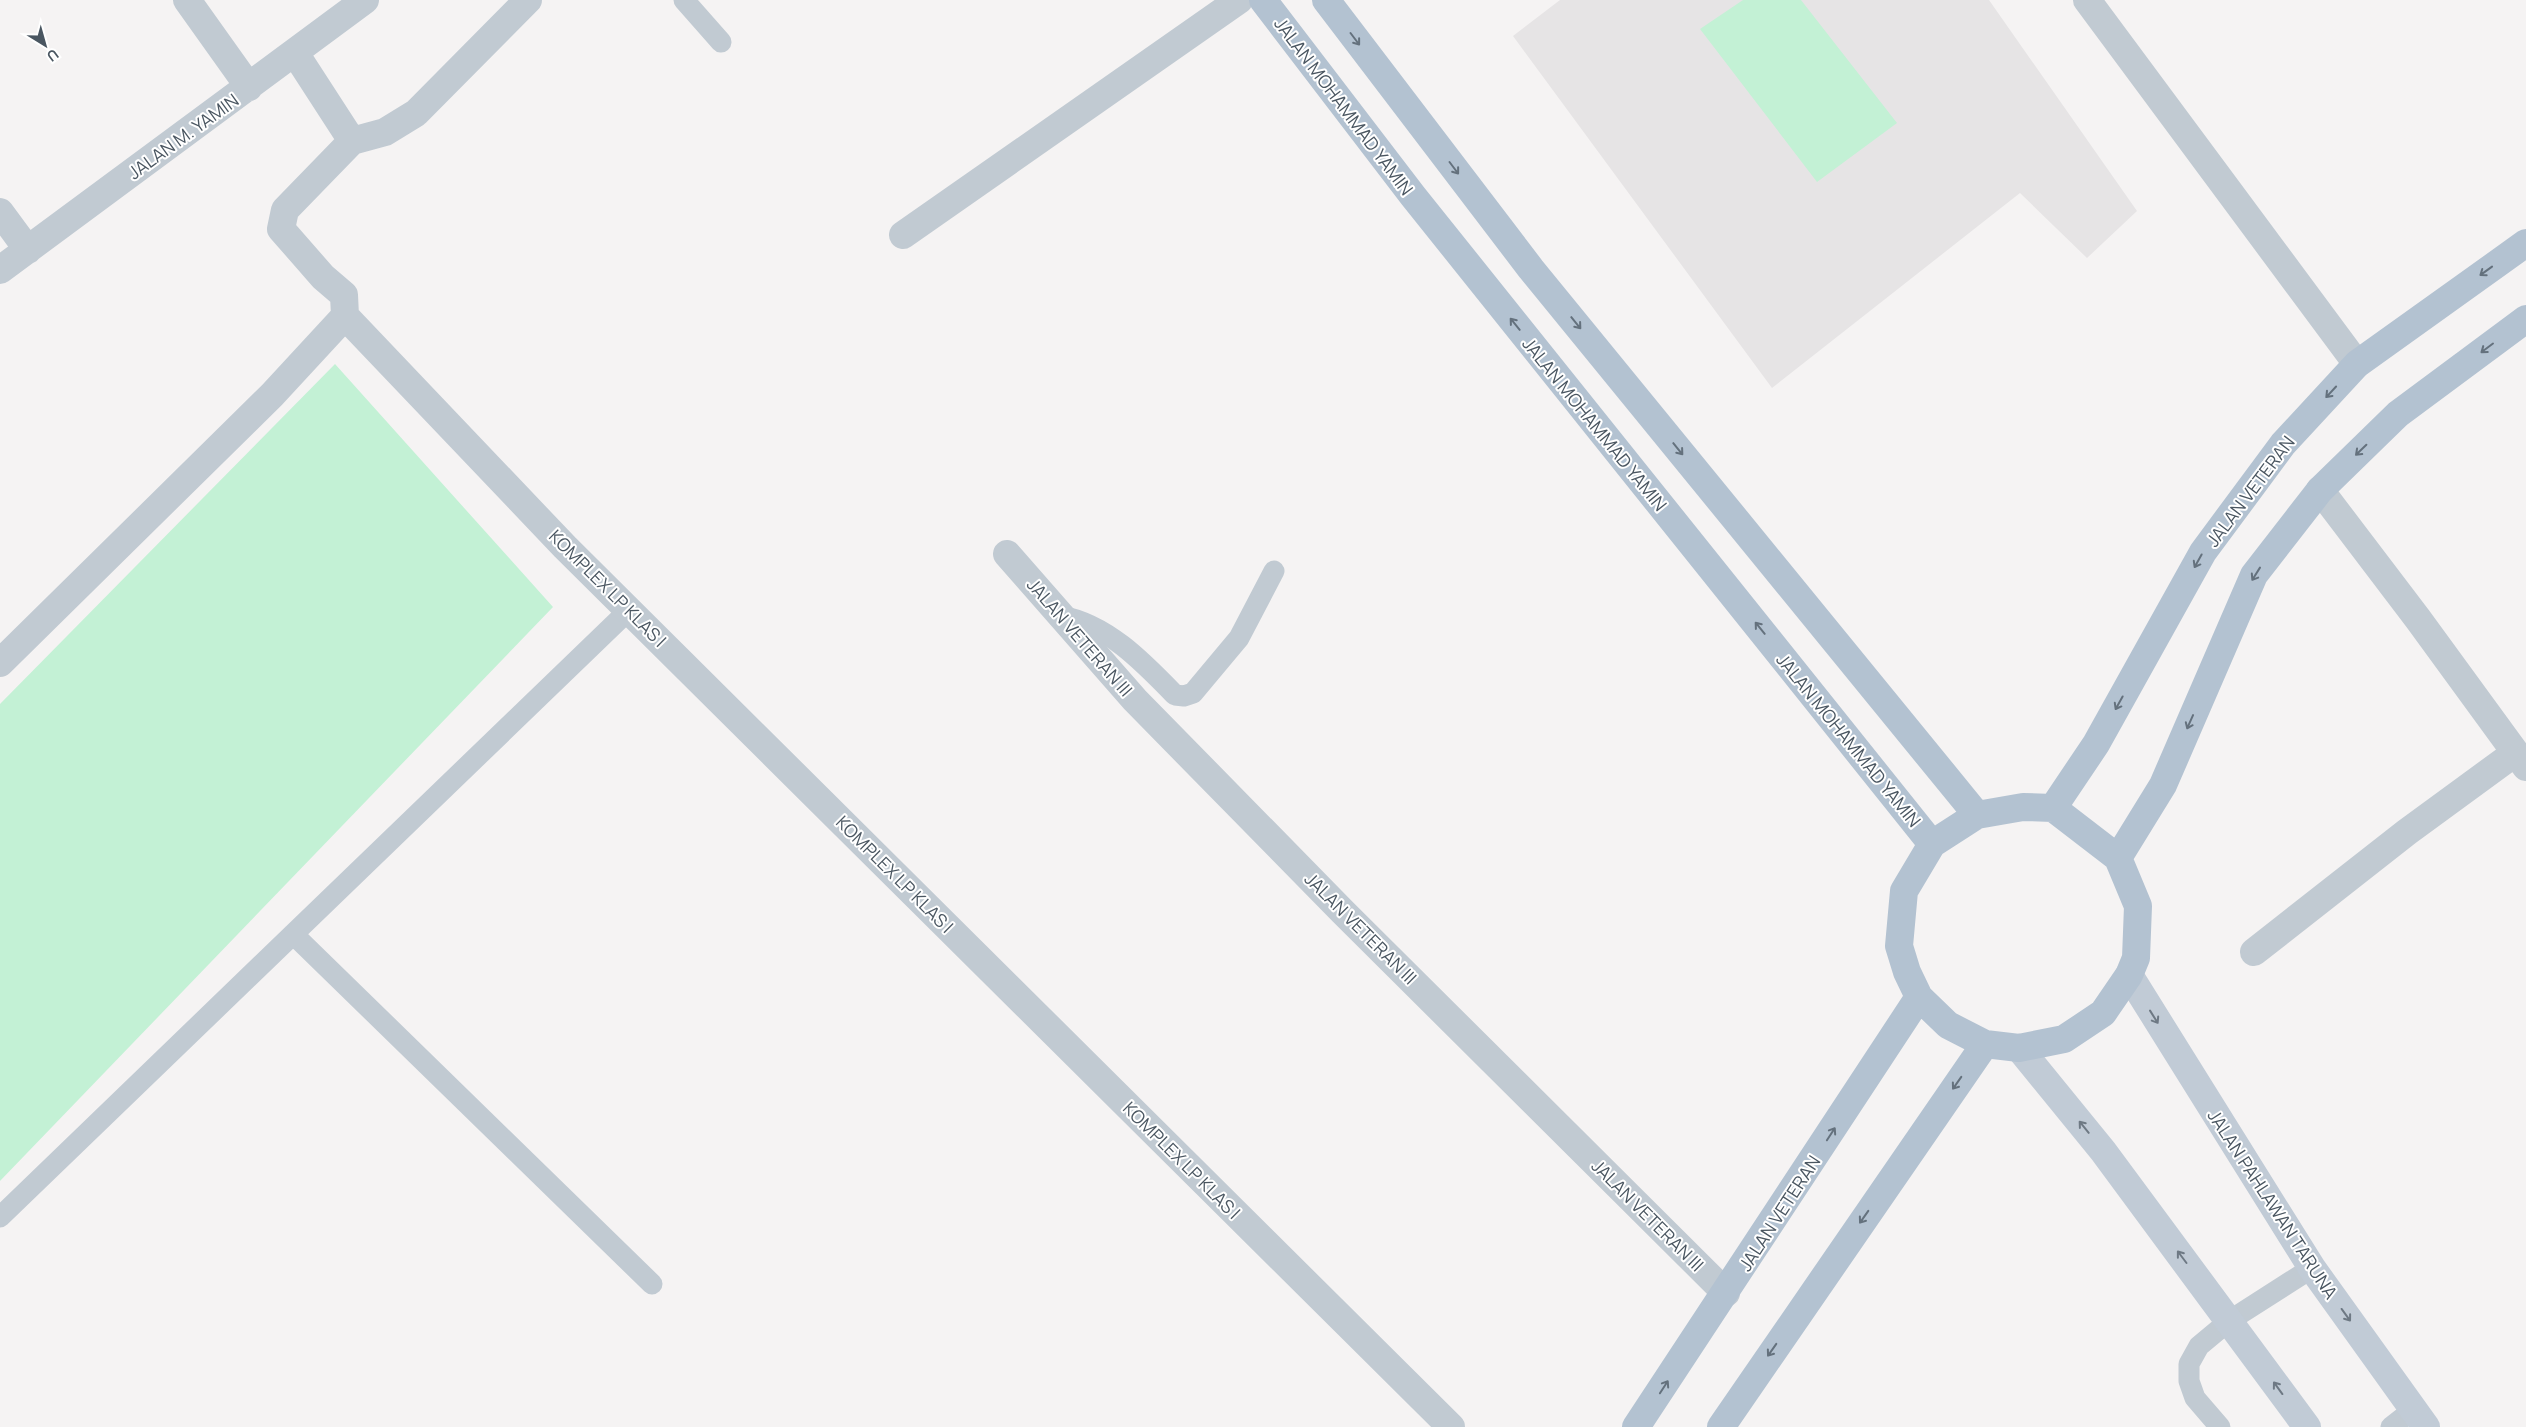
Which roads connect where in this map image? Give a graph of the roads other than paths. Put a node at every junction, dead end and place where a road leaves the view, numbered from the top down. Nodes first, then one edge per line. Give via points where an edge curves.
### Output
1 (186, 0) edge
2 (365, 0) edge
3 (528, 0) edge
4 (684, 0) edge
5 (1240, 0) edge
6 (1263, 0) edge
7 (1326, 0) edge
8 (2087, 0) edge
9 (721, 42) dead end
10 (295, 53) junction
11 (249, 88) junction
12 (352, 141) junction
13 (0, 212) edge
14 (902, 236) dead end
15 (2526, 243) edge
16 (28, 250) junction
17 (0, 270) edge
18 (344, 306) junction
19 (2526, 319) edge
20 (2357, 364) junction
21 (2320, 490) junction
22 (1007, 554) dead end
23 (1274, 571) dead end
24 (629, 610) junction
25 (1062, 616) junction
26 (0, 663) edge
27 (2521, 760) edge
28 (2053, 808) junction
29 (1977, 815) junction
30 (1932, 844) junction
31 (2118, 858) junction
32 (293, 934) junction
33 (2254, 952) dead end
34 (2129, 975) junction
35 (1919, 997) junction
36 (1985, 1044) junction
37 (2019, 1048) junction
38 (0, 1217) edge
39 (2312, 1268) junction
40 (652, 1284) dead end
41 (1726, 1293) junction
42 (2229, 1321) junction
43 (2420, 1418) edge
44 (1731, 1422) edge
45 (1450, 1427) edge
46 (1636, 1427) edge
47 (2220, 1427) edge
48 (2307, 1427) edge
49 (2391, 1427) edge

1 - 11 street
2 - 10 street, JALAN M. YAMIN
3 - 12 street via 416,113 385,132
4 - 9 lane
5 - 14 street
30 -> 6 main road, JALAN MOHAMMAD YAMIN via 1419,204
7 -> 29 main road via 1531,269
8 - 20 street
10 - 11 street, JALAN M. YAMIN
10 - 12 street
11 - 16 street, JALAN M. YAMIN
12 - 18 street via 285,210 281,229 324,277
13 - 16 street
15 -> 20 main road, JALAN VETERAN
16 - 17 street, JALAN M. YAMIN
18 - 24 street, KOMPLEX LP KLAS I
18 - 26 street via 272,395
19 -> 21 main road via 2398,414
20 -> 28 main road, JALAN VETERAN via 2282,444 2203,552 2096,744
21 - 27 street
21 -> 31 main road via 2254,575 2163,785
22 - 25 street, JALAN VETERAN III
23 - 25 lane via 1240,638 1193,693 1184,696 1174,695 1146,665 1111,638 1077,619
24 - 32 lane
24 - 45 street, KOMPLEX LP KLAS I
25 - 41 street, JALAN VETERAN III via 1170,735 1343,912
27 - 33 street via 2406,832
28 - 29 main road via 2023,807
28 - 31 main road
29 - 30 main road
30 - 35 main road via 1904,891 1899,946
31 - 34 main road via 2138,906 2136,958
32 - 38 lane
32 - 40 lane
34 - 37 main road via 2103,1013 2064,1039
34 -> 39 main road, JALAN PAHLAWAN TARUNA
35 - 36 main road via 1948,1025
41 -> 35 main road, JALAN VETERAN
36 - 37 main road
36 -> 44 main road
42 -> 37 main road via 2103,1151
39 - 42 lane
39 -> 43 main road, JALAN PAHLAWAN TARUNA
46 -> 41 main road, JALAN VETERAN
42 - 47 lane via 2199,1346 2189,1364 2189,1381 2195,1398
48 -> 42 main road
43 - 49 lane

